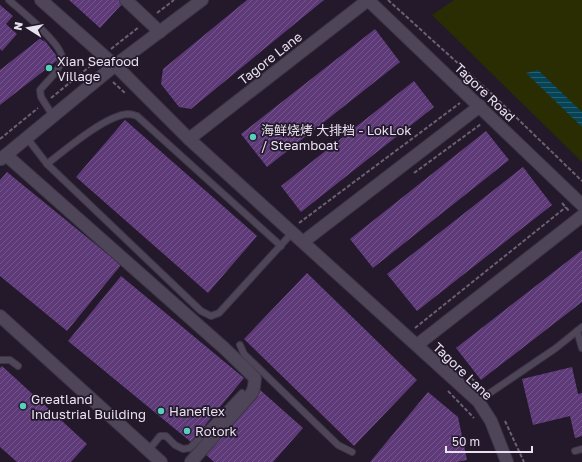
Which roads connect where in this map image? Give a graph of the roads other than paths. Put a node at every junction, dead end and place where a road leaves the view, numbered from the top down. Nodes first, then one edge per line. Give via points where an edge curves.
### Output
1 (41, 0) edge
2 (126, 0) edge
3 (202, 0) edge
4 (368, 0) edge
5 (11, 1) edge
6 (160, 32) junction
7 (114, 66) junction
8 (480, 106) junction
9 (54, 116) junction
10 (27, 138) junction
11 (189, 139) junction
12 (3, 158) edge
13 (47, 164) junction
14 (582, 205) edge
15 (582, 216) edge
16 (294, 229) junction
17 (303, 242) junction
18 (281, 246) junction
19 (0, 316) edge
20 (580, 329) edge
21 (240, 345) dead end
22 (417, 345) junction
23 (582, 348) edge
24 (0, 360) edge
25 (18, 366) dead end
26 (242, 393) dead end
27 (478, 401) junction
28 (582, 449) edge
29 (148, 451) junction
30 (575, 451) dead end
31 (352, 452) dead end
32 (161, 462) edge
33 (191, 462) edge
34 (507, 462) edge

1 - 7 street, Tagore Lane
2 - 6 street
3 - 6 street
4 - 8 street, Tagore Road
4 - 11 street, Tagore Lane
5 - 9 lane via 61,52 62,59 58,70 40,90 40,97
6 - 7 street
7 - 9 street
7 - 11 street, Tagore Lane
8 - 14 street, Tagore Road
8 - 17 street
9 - 10 street
10 - 12 street
10 - 13 lane
11 - 16 street, Tagore Lane
12 - 33 street via 224,348 255,378 252,393
13 - 18 lane via 99,125 128,114 137,116
13 - 18 lane via 201,311 211,316 219,313
15 - 22 street, Tagore Lane
16 - 17 street, Tagore Lane
16 - 18 lane
17 - 22 street, Tagore Lane
19 - 29 street
20 - 23 lane
20 - 27 lane
21 - 31 lane via 244,354 338,445
22 - 27 street, Tagore Lane
24 - 25 lane via 10,360
26 - 29 lane via 190,448 183,449 166,436 160,436
27 - 34 street, Tagore Lane via 491,421
28 - 30 lane
29 - 32 street

